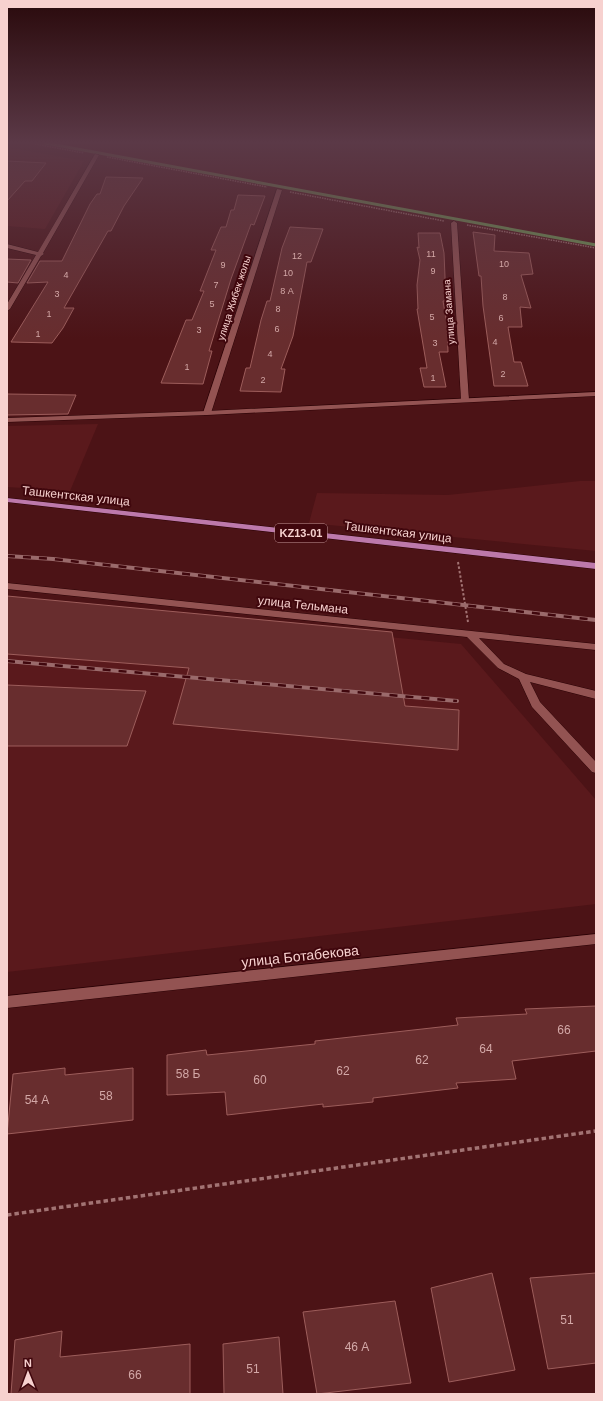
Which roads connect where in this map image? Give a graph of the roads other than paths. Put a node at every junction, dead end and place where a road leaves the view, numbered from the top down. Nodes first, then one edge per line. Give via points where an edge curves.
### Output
1 (67, 208) edge
2 (273, 208) edge
3 (454, 222) road end
4 (7, 246) edge
5 (41, 254) junction
6 (7, 309) edge
7 (596, 394) edge
8 (465, 400) junction
9 (207, 413) junction
10 (7, 420) edge
11 (7, 500) edge
12 (596, 566) edge
13 (7, 586) edge
14 (470, 634) junction
15 (596, 647) edge
16 (523, 677) junction
17 (596, 695) edge
18 (596, 769) edge
19 (596, 939) edge
20 (7, 1002) edge

1 - 5 street
2 - 9 street, улица Жибек жолы
3 - 8 street, улица Замана
4 - 5 street
5 - 6 street
7 - 8 street
8 - 9 street
9 - 10 street
11 - 12 main road, Ташкентская улица / KZ13-01
13 - 14 street, улица Тельмана
14 - 15 street, улица Тельмана
14 - 16 street via 501,666
16 - 17 street
16 - 18 street via 536,704
19 - 20 street, улица Ботабекова

